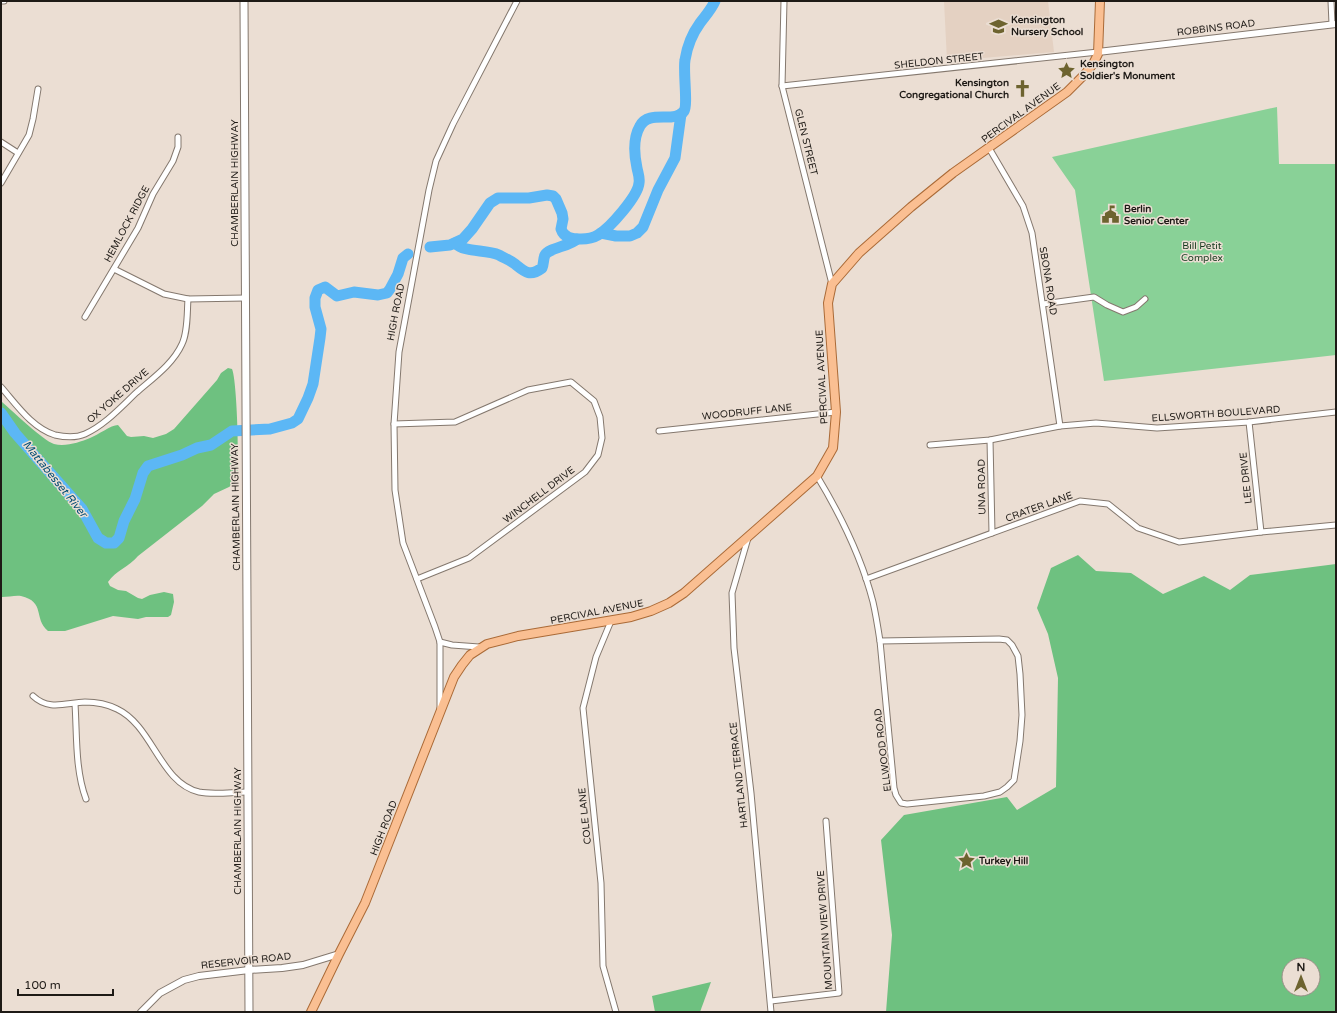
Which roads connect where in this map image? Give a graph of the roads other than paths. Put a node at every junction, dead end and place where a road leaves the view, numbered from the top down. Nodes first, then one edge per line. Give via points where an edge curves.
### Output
1 (244, 1) edge
2 (516, 1) edge
3 (784, 1) edge
4 (1100, 1) edge
5 (1330, 1) edge
6 (1334, 24) edge
7 (1098, 52) junction
8 (782, 86) junction
9 (38, 89) dead end
10 (178, 137) dead end
11 (1, 142) edge
12 (989, 148) junction
13 (18, 153) junction
14 (1, 183) edge
15 (114, 269) junction
16 (832, 284) junction
17 (245, 298) junction
18 (188, 299) junction
19 (1145, 299) dead end
20 (1043, 304) junction
21 (85, 317) dead end
22 (1, 387) edge
23 (836, 412) junction
24 (1336, 412) edge
25 (1249, 422) junction
26 (394, 424) junction
27 (1060, 426) junction
28 (659, 431) dead end
29 (990, 440) junction
30 (930, 445) dead end
31 (817, 476) junction
32 (1336, 525) edge
33 (1261, 532) junction
34 (992, 533) junction
35 (748, 538) junction
36 (417, 579) junction
37 (866, 579) junction
38 (611, 621) junction
39 (880, 641) junction
40 (440, 642) junction
41 (479, 648) junction
42 (33, 696) dead end
43 (75, 704) junction
44 (440, 712) junction
45 (248, 792) junction
46 (86, 799) dead end
47 (826, 821) dead end
48 (339, 954) junction
49 (249, 970) junction
50 (771, 1001) junction
51 (141, 1012) edge
52 (249, 1012) edge
53 (311, 1012) edge
54 (616, 1012) edge
55 (771, 1012) edge

1 - 17 main road, CHAMBERLAIN HIGHWAY
2 - 26 street, HIGH ROAD via 446,136 435,167 398,352
3 - 8 street, GLEN STREET
4 - 7 main road, PERCIVAL AVENUE
5 - 6 street
6 - 7 street, ROBBINS ROAD
7 - 8 street, SHELDON STREET
7 - 12 main road, PERCIVAL AVENUE via 1090,68 1067,92
8 - 16 street, GLEN STREET
9 - 13 street via 29,135
10 - 15 street, HEMLOCK RIDGE via 178,147 173,161
11 - 13 street
12 - 16 main road, PERCIVAL AVENUE via 911,207 859,253
12 - 20 street, SBONA ROAD via 1023,206 1032,233
13 - 14 street
15 - 18 street via 164,294
15 - 21 street, HEMLOCK RIDGE
16 - 23 main road, PERCIVAL AVENUE via 828,303
17 - 18 street
17 - 45 main road, CHAMBERLAIN HIGHWAY
18 - 22 street, OX YOKE DRIVE via 183,342 177,353 112,415 83,435 55,435 41,429
19 - 20 street via 1136,307 1123,312 1094,297
20 - 27 street, SBONA ROAD
23 - 28 street, WOODRUFF LANE
23 - 31 main road, PERCIVAL AVENUE via 833,448
24 - 25 street, ELLSWORTH BOULEVARD
25 - 27 street, ELLSWORTH BOULEVARD via 1157,428 1096,423
25 - 33 street, LEE DRIVE
26 - 36 street, HIGH ROAD via 395,490 401,536
26 - 36 street, WINCHELL DRIVE via 455,422 528,390 571,382 594,401 600,417 602,438 598,455 585,472 469,558
27 - 29 street, ELLSWORTH BOULEVARD
29 - 30 street, ELLSWORTH BOULEVARD
29 - 34 street, UNA ROAD
31 - 35 main road, PERCIVAL AVENUE
31 - 37 street, ELLWOOD ROAD via 851,541
32 - 33 street, CRATER LANE
33 - 34 street, CRATER LANE via 1179,542 1138,528 1108,504 1080,501
34 - 37 street, CRATER LANE
35 - 38 main road, PERCIVAL AVENUE via 669,603 651,611
35 - 50 street, HARTLAND TERRACE via 732,593 734,648
36 - 40 street, HIGH ROAD
37 - 39 street, ELLWOOD ROAD
38 - 41 main road, PERCIVAL AVENUE via 518,636
38 - 54 street, COLE LANE via 596,657 582,708 601,882 603,966
39 - 39 street, ELLWOOD ROAD via 894,788 901,803 984,796 1000,792 1007,787 1014,780 1022,715 1018,656 1012,645 1007,640 999,639
40 - 41 street
40 - 44 street, HIGH ROAD
41 - 44 main road, PERCIVAL AVENUE via 470,654 454,677
42 - 43 street via 50,705
43 - 45 street via 85,702 108,705 134,720 168,769 184,786 207,793
43 - 46 street via 79,775
44 - 48 main road, HIGH ROAD via 365,903
45 - 49 main road, CHAMBERLAIN HIGHWAY
47 - 50 street, MOUNTAIN VIEW DRIVE via 839,993
48 - 49 street, RESERVOIR ROAD via 303,965
48 - 53 main road, HIGH ROAD
49 - 51 street, RESERVOIR ROAD via 184,980 160,993
49 - 52 main road, CHAMBERLAIN HIGHWAY
50 - 55 street, HARTLAND TERRACE

